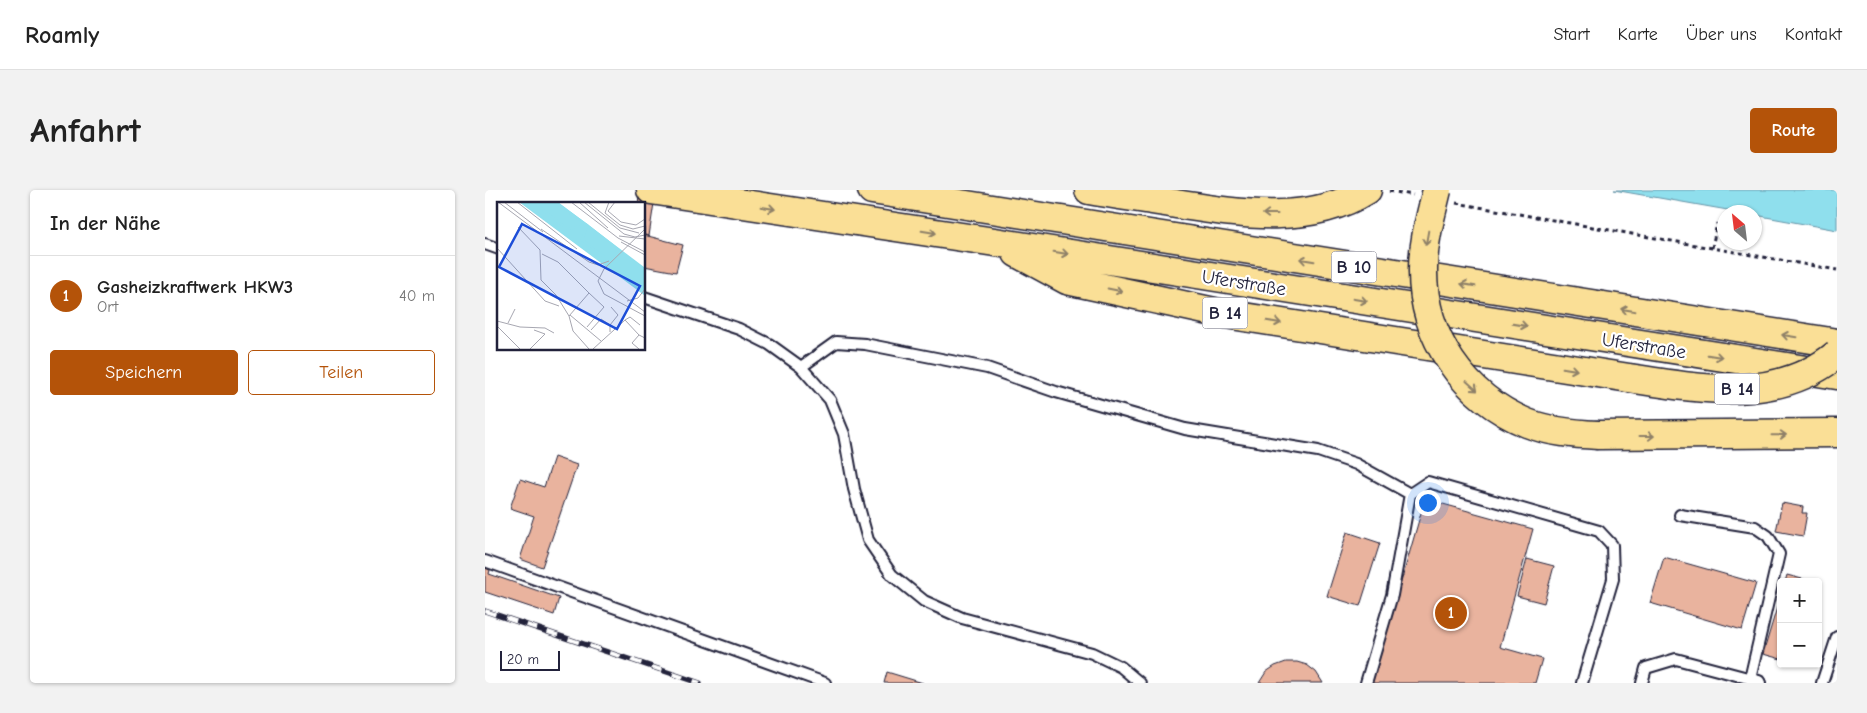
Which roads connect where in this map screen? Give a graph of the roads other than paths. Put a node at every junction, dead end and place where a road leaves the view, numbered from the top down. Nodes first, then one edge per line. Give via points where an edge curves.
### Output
1 (651, 190) edge
2 (871, 190) edge
3 (1089, 190) edge
4 (1367, 190) edge
5 (1436, 196) edge
6 (995, 242) junction
7 (485, 244) edge
8 (497, 248) edge
9 (645, 297) edge
10 (1837, 343) edge
11 (1837, 354) edge
12 (801, 367) junction
13 (1837, 375) edge
14 (1837, 434) edge
15 (1410, 494) junction
16 (1680, 515) dead end
17 (485, 561) edge
18 (1837, 637) edge
19 (1755, 681) edge
20 (825, 683) edge
21 (1140, 683) edge
22 (1366, 683) edge
23 (1582, 683) edge
24 (1643, 683) edge
25 (1822, 683) edge

1 -> 6 highway, Uferstraße / B 10
10 -> 2 highway, Uferstraße / B 10
4 -> 3 highway via 1333,206 1300,213 1268,214 1223,211
5 -> 14 highway, bridge via 1423,268 1425,296 1438,340 1461,376 1482,395 1513,415 1542,428 1575,434
6 -> 11 highway, B 14, bridge via 1067,280 1209,310 1691,388 1729,390 1780,383 1816,369
6 -> 13 highway, Uferstraße / B 10
7 - 8 lane
9 - 12 lane via 739,329 769,344
12 - 15 lane via 835,342 865,344 987,368 1056,392 1185,429 1318,451 1356,464
12 - 21 lane via 830,400 844,434 868,540 892,575 924,601 962,618 1092,653 1121,667
15 - 22 lane via 1392,595
15 - 23 lane via 1428,482 1599,531 1612,545 1613,578
16 - 19 lane via 1755,527 1768,536 1779,554
17 - 20 lane
18 - 25 lane
19 - 24 lane via 1677,659 1647,668

